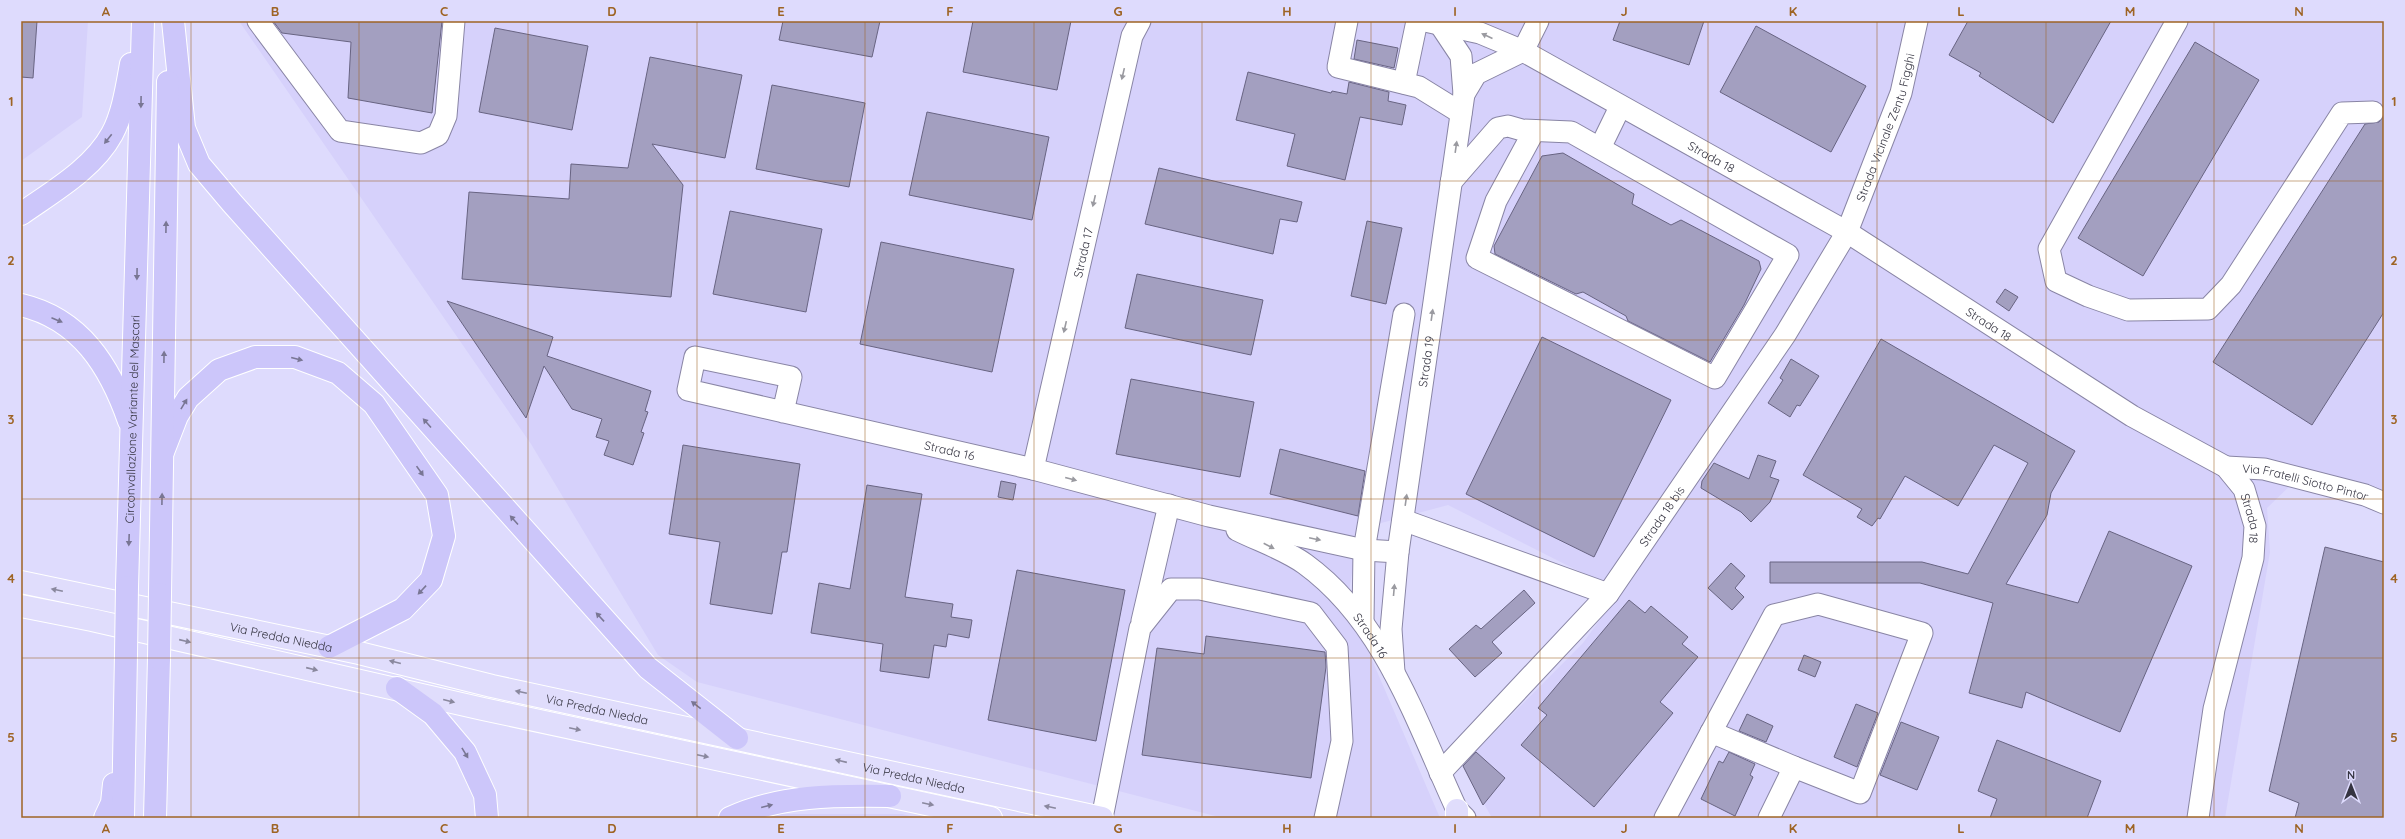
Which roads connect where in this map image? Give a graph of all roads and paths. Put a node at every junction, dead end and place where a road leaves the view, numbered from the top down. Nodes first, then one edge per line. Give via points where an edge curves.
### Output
1 (138, 21) edge
2 (143, 21) edge
3 (169, 21) edge
4 (173, 21) edge
5 (258, 21) edge
6 (454, 21) edge
7 (1347, 21) edge
8 (1417, 21) edge
9 (1538, 21) edge
10 (1917, 21) edge
11 (2178, 21) edge
12 (1433, 23) edge
13 (1134, 26) edge
14 (1523, 51) junction
15 (1404, 83) junction
16 (1463, 103) junction
17 (1620, 107) junction
18 (2373, 112) dead end
19 (1534, 131) junction
20 (1600, 148) junction
21 (1451, 182) junction
22 (21, 214) edge
23 (1847, 232) junction
24 (21, 305) edge
25 (1404, 314) dead end
26 (783, 412) junction
27 (133, 431) junction
28 (163, 452) junction
29 (2226, 467) junction
30 (1033, 469) junction
31 (2384, 503) edge
32 (1169, 505) junction
33 (1209, 516) junction
34 (1403, 520) junction
35 (1364, 550) junction
36 (1398, 552) junction
37 (1364, 572) junction
38 (21, 582) edge
39 (1608, 594) junction
40 (21, 606) edge
41 (1362, 620) junction
42 (1140, 628) junction
43 (1391, 629) junction
44 (328, 647) junction
45 (1394, 672) junction
46 (158, 688) junction
47 (397, 688) junction
48 (125, 689) junction
49 (1711, 732) junction
50 (738, 738) junction
51 (1794, 766) junction
52 (1440, 773) junction
53 (890, 796) junction
54 (1459, 815) edge
55 (105, 818) edge
56 (123, 818) edge
57 (155, 818) edge
58 (168, 818) edge
59 (487, 818) edge
60 (730, 818) edge
61 (991, 818) edge
62 (1102, 818) edge
63 (1325, 818) edge
64 (1665, 818) edge
65 (1769, 818) edge
66 (2198, 818) edge

1 -> 22 highway via 127,89 112,134 84,169
2 -> 27 highway, Circonvallazione Variante del Mascari
28 -> 3 highway
50 -> 4 highway via 648,668 199,164 184,128
5 - 6 street via 340,131 421,144 438,134 446,116
7 - 15 street via 1338,67
8 - 15 street
9 - 14 street
10 - 23 street, Strada Vicinale Zentu Figghi via 1901,93
11 - 18 street via 2049,249 2056,280 2088,296 2128,310 2208,309 2231,285 2342,113
14 -> 12 street, Strada 18 via 1480,33
12 - 16 street, Strada 19 via 1461,56
13 -> 30 street, Strada 17
14 - 16 street, Strada 19 via 1476,74
14 - 17 street, Strada 18
15 - 16 street
21 -> 16 street, Strada 19
17 - 20 street
17 - 23 street, Strada 18
19 - 20 street via 1571,132
19 - 20 street via 1496,201 1477,258 1715,378 1788,255
19 - 21 street via 1508,126 1498,128
34 -> 21 street, Strada 19
23 - 29 street, Strada 18 via 2132,416
23 - 39 street, Strada 18 bis via 1785,335
24 -> 27 highway via 63,322 92,347 122,400
25 - 35 street
26 - 26 street, Strada 16 via 688,390 695,357 791,377
26 - 30 street, Strada 16
27 -> 48 highway, Circonvallazione Variante del Mascari, bridge
28 -> 44 highway via 177,416 188,398 219,370 255,357 295,357 338,373 374,404 437,495 444,536 431,580 403,609
46 -> 28 highway, bridge
29 - 31 street, Via Fratelli Siotto Pintor via 2264,469 2365,495
29 - 66 street, Strada 18 via 2244,489 2255,526 2253,558 2214,709
30 -> 32 street, Strada 16
32 - 33 street, Strada 16
32 - 42 street
33 -> 35 street, Strada 16
33 -> 41 street, Strada 16 via 1305,564
34 - 36 street, Strada 19
34 - 39 street
35 - 36 street, Strada 16
35 - 37 street
43 -> 36 street, Strada 19
37 - 41 street
37 - 43 street, Strada 19
44 -> 38 main road, Via Predda Niedda
39 - 52 street, Strada 18 bis
40 -> 47 main road, Via Predda Niedda
41 - 45 street, Strada 16
42 - 62 street
42 - 63 street via 1171,589 1200,589 1311,613 1337,647 1342,741
43 - 45 street, Strada 19
50 -> 44 main road, Via Predda Niedda via 492,686
45 - 52 street, Strada 16
46 - 57 highway
46 - 58 highway
47 -> 53 main road, Via Predda Niedda via 483,709
47 -> 59 highway via 433,714 465,752 485,795
48 - 55 highway via 112,803
48 - 56 highway, Circonvallazione Variante del Mascari
49 - 51 street
49 - 51 street via 1774,615 1818,604 1922,633 1860,793
49 - 64 street
62 -> 50 main road, Via Predda Niedda
51 - 65 street
52 - 54 street, Strada 16
60 -> 53 highway via 784,802 826,795
53 -> 61 main road, Via Predda Niedda

